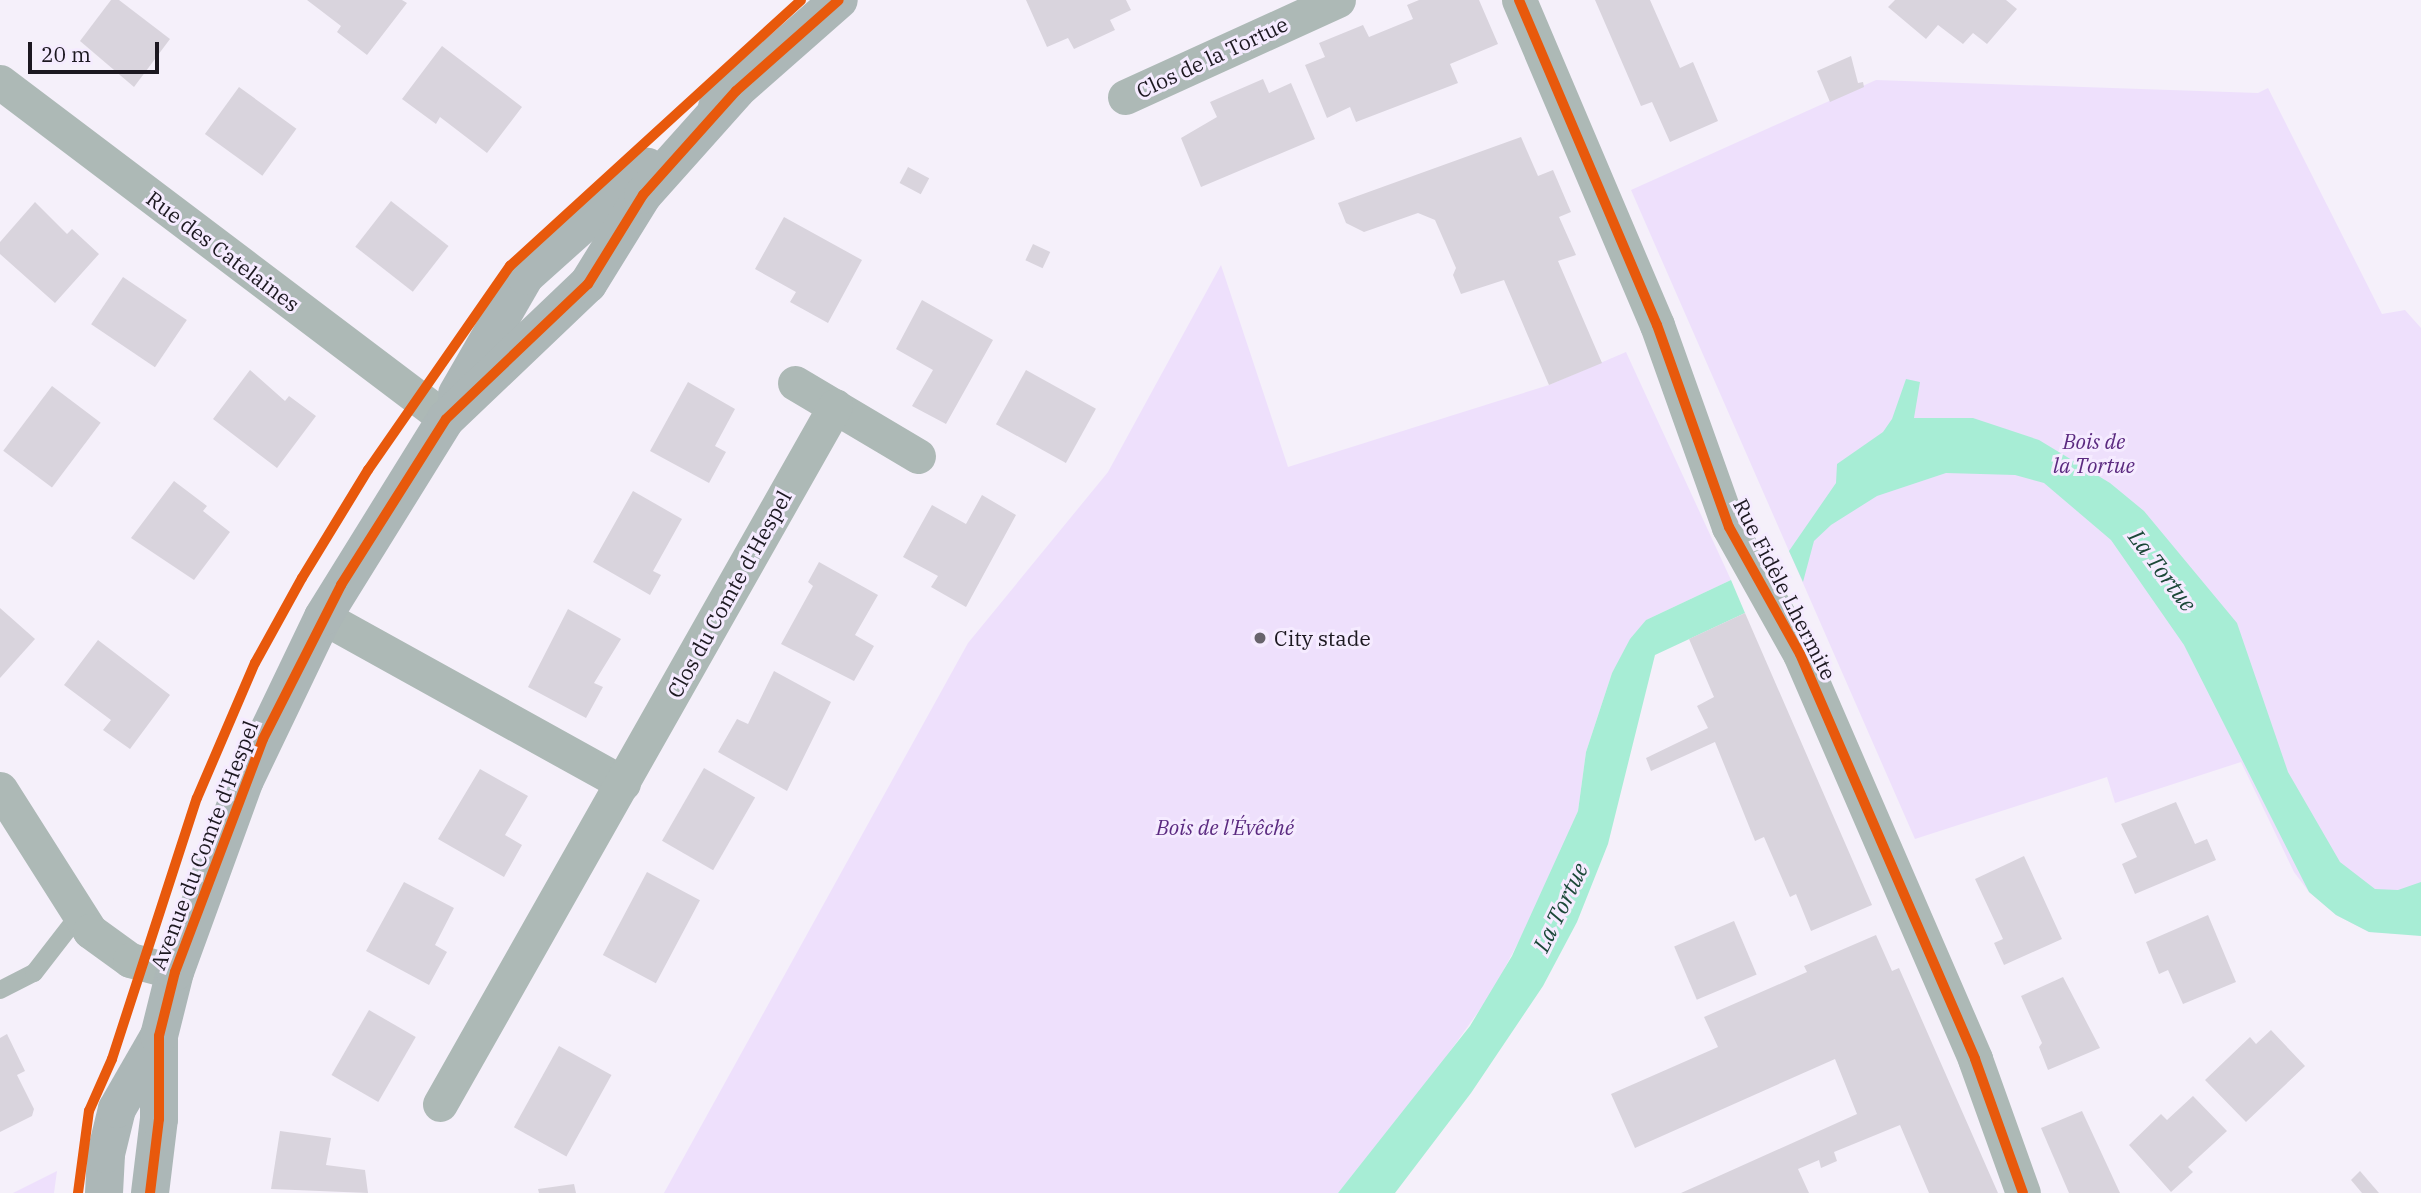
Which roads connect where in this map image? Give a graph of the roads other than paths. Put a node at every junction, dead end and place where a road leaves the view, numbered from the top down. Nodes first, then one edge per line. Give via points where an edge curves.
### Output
1 (839, 0) edge
2 (1338, 0) edge
3 (1519, 0) edge
4 (0, 82) edge
5 (736, 91) junction
6 (1125, 97) dead end
7 (795, 383) dead end
8 (835, 406) junction
9 (446, 419) junction
10 (918, 456) dead end
11 (323, 617) junction
12 (623, 783) junction
13 (0, 789) edge
14 (79, 915) junction
15 (175, 972) junction
16 (0, 990) edge
17 (159, 1036) junction
18 (440, 1104) dead end
19 (104, 1193) edge
20 (150, 1193) edge
21 (2023, 1193) edge

1 - 5 street, Avenue du Comte d'Hespel
2 - 6 street, Clos de la Tortue
3 - 21 street, Rue Fidèle Lhermite via 1667,349 1725,518 1800,654 1975,1059
4 - 9 street, Rue des Catelaines
5 - 9 street, Avenue du Comte d'Hespel via 643,195 588,284
5 - 9 street, Avenue du Comte d'Hespel via 569,232 525,276 478,351
7 - 8 street
8 - 10 street
8 - 12 street, Clos du Comte d'Hespel
9 - 11 street, Avenue du Comte d'Hespel
11 - 12 street
11 - 15 street, Avenue du Comte d'Hespel via 245,780
12 - 18 street, Clos du Comte d'Hespel
13 - 14 street
14 - 15 street via 105,946 130,960
14 - 16 lane via 34,973
15 - 17 street, Avenue du Comte d'Hespel
17 - 19 street, Avenue du Comte d'Hespel via 117,1109 106,1154
17 - 20 street, Avenue du Comte d'Hespel via 160,1100

